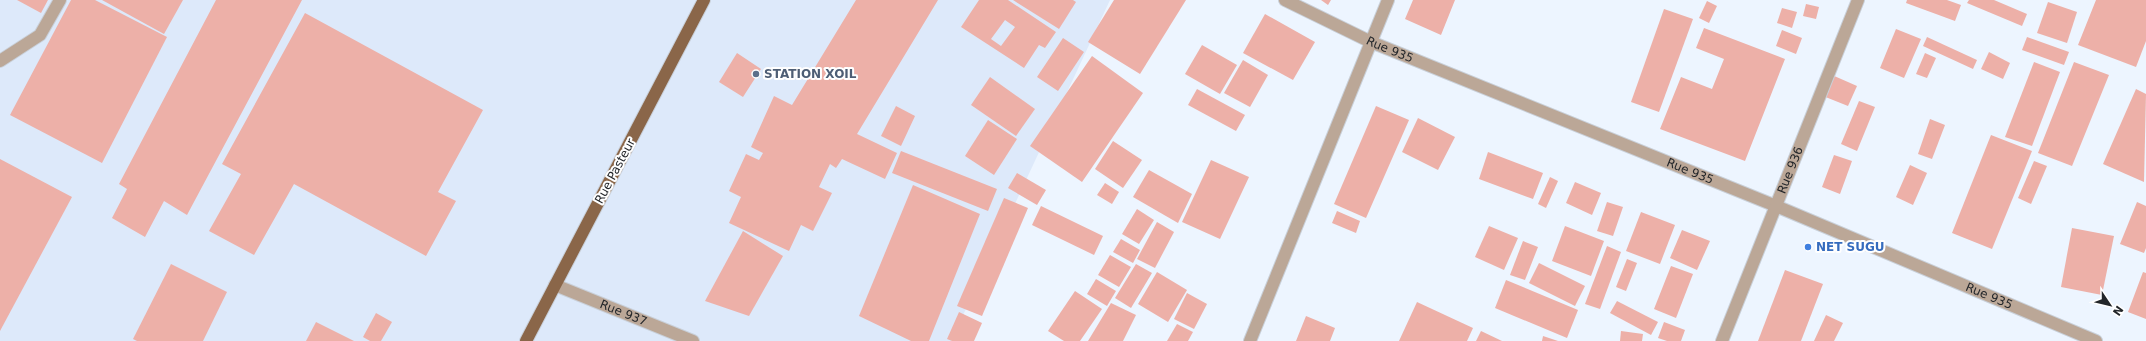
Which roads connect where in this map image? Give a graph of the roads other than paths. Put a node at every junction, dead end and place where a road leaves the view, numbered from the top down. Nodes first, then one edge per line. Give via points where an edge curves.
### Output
1 (60, 0) edge
2 (704, 0) edge
3 (1285, 0) edge
4 (1388, 0) edge
5 (1858, 0) edge
6 (1371, 42) junction
7 (0, 61) edge
8 (1776, 206) junction
9 (555, 285) junction
10 (526, 341) edge
11 (693, 341) edge
12 (1250, 341) edge
13 (1722, 341) edge
14 (2096, 341) edge

1 - 7 street via 40,35
2 - 9 main road, Rue Pasteur
3 - 6 street, Rue 935
4 - 6 street
5 - 8 street, Rue 936
6 - 8 street, Rue 935
6 - 12 street
8 - 13 street, Rue 936
8 - 14 street, Rue 935
9 - 10 main road, Rue Pasteur
9 - 11 street, Rue 937

